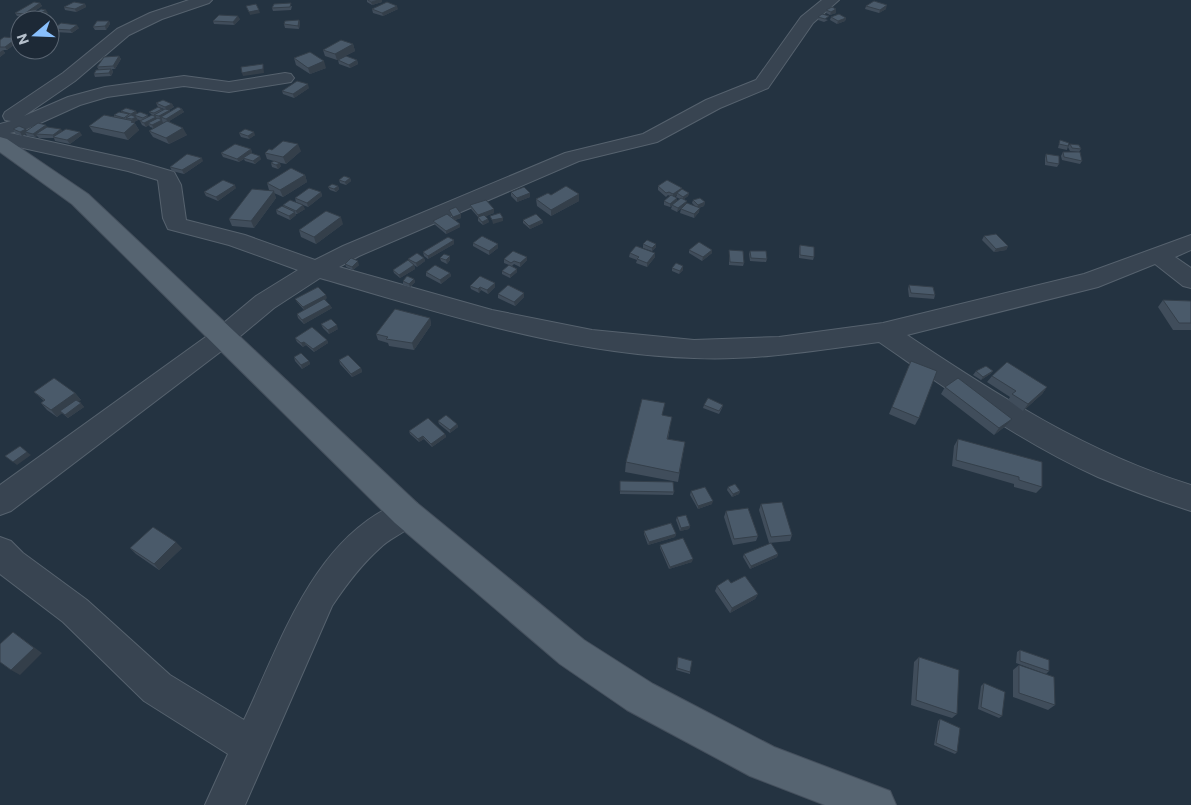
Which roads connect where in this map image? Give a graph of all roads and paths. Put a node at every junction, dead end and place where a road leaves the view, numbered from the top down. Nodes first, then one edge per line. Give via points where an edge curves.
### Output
1 (204, 0) edge
2 (831, 0) edge
3 (285, 78) dead end
4 (0, 124) edge
5 (0, 130) edge
6 (0, 137) edge
7 (0, 143) edge
8 (1191, 242) edge
9 (1159, 256) junction
10 (317, 269) junction
11 (1191, 280) edge
12 (882, 332) junction
13 (223, 337) junction
14 (1191, 498) edge
15 (0, 502) edge
16 (406, 513) junction
17 (0, 551) edge
18 (252, 747) junction
19 (225, 805) edge
20 (876, 805) edge

1 - 4 street via 156,16 123,32 69,77
2 - 10 street via 807,20 762,84 713,104 650,138 572,157
3 - 5 street via 229,87 184,81 105,92
6 - 10 street via 167,176 176,224 237,240
7 - 13 main road via 80,199
8 - 9 street
9 - 11 street
9 - 12 street via 1090,281
10 - 12 street via 492,319 592,339 694,349 779,346
10 - 13 street via 265,302
12 - 14 street via 1059,446 1107,468
13 - 15 street
13 - 16 main road
16 - 18 street via 370,536 340,566 320,595
16 - 20 main road via 572,652 640,697 764,762
17 - 18 street via 12,564 75,611 157,688
18 - 19 street

